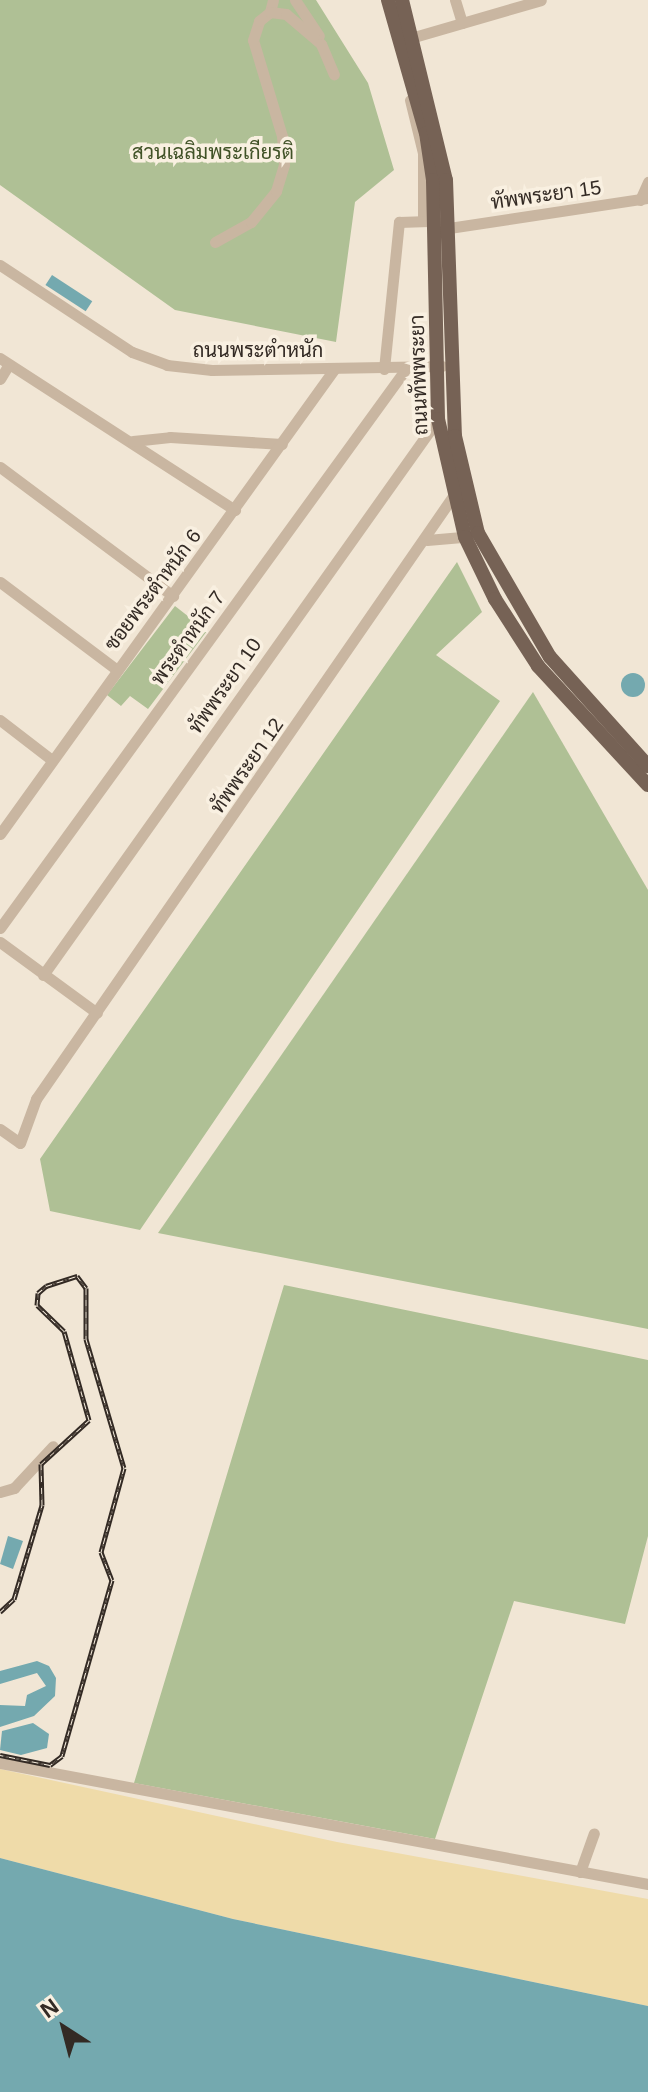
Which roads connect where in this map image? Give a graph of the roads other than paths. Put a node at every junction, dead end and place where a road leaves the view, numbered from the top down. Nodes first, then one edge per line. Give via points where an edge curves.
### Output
1 (295, 0) edge
2 (388, 0) edge
3 (402, 0) edge
4 (455, 0) edge
5 (541, 0) edge
6 (272, 6) edge
7 (462, 23) junction
8 (414, 37) junction
9 (321, 44) junction
10 (334, 74) dead end
11 (648, 182) edge
12 (644, 199) edge
13 (436, 223) junction
14 (215, 242) dead end
15 (0, 265) edge
16 (4, 361) edge
17 (442, 366) junction
18 (335, 368) junction
19 (384, 369) junction
20 (405, 370) junction
21 (0, 379) edge
22 (438, 419) junction
23 (448, 438) junction
24 (133, 441) junction
25 (282, 444) junction
26 (0, 467) edge
27 (453, 496) junction
28 (235, 510) junction
29 (465, 537) junction
30 (427, 540) junction
31 (0, 582) edge
32 (173, 596) junction
33 (506, 602) junction
34 (116, 669) junction
35 (0, 720) edge
36 (52, 760) junction
37 (643, 767) edge
38 (648, 785) edge
39 (0, 834) edge
40 (0, 928) edge
41 (0, 942) edge
42 (43, 975) junction
43 (97, 1013) junction
44 (0, 1129) edge
45 (53, 1446) dead end
46 (0, 1492) edge
47 (0, 1763) edge
48 (594, 1833) dead end
49 (580, 1872) junction
50 (648, 1884) edge

1 - 9 street
2 - 13 main road, ถนนทัพพระยา via 426,133
3 - 8 main road, ถนนทัพพระยา
4 - 7 street
5 - 7 street
6 - 9 street
6 - 14 street via 259,21 253,40 282,136 282,175 251,222
7 - 8 street
8 - 13 main road, ถนนทัพพระยา via 437,131
9 - 10 street
11 - 12 street
12 - 13 street, ทัพพระยา 15
13 - 17 main road, ถนนทัพพระยา
13 - 19 street via 399,222
15 - 18 street, ถนนพระตำหนัก via 132,352 161,363 212,370
16 - 21 street
16 - 24 street
17 - 20 street, ถนนพระตำหนัก
17 - 22 main road, ถนนทัพพระยา
17 - 23 main road, ถนนทัพพระยา
18 - 19 street, ถนนพระตำหนัก
18 - 25 street, ซอยพระตำหนัก 6
19 - 20 street, ถนนพระตำหนัก
20 - 40 street, พระตำหนัก 7
22 - 23 main road, ถนนทัพพระยา
22 - 42 street, ทัพพระยา 10
23 - 27 main road, ถนนทัพพระยา
23 - 33 main road, ถนนทัพพระยา
24 - 25 street via 170,437
24 - 28 street
25 - 28 street, ซอยพระตำหนัก 6
26 - 32 street
27 - 29 main road, ถนนทัพพระยา
27 - 30 street, ทัพพระยา 12
28 - 32 street, ซอยพระตำหนัก 6
29 - 30 street
29 - 33 main road, ถนนทัพพระยา
30 - 43 street, ทัพพระยา 12
31 - 34 street
32 - 34 street, ซอยพระตำหนัก 6
33 - 37 main road, ถนนทัพพระยา
34 - 36 street, ซอยพระตำหนัก 6
35 - 36 street
36 - 39 street, ซอยพระตำหนัก 6
37 - 38 main road, ถนนทัพพระยา
41 - 42 street
42 - 43 street
43 - 44 street, ทัพพระยา 12 via 36,1099 20,1143
45 - 46 street via 14,1488
47 - 49 street
48 - 49 street
49 - 50 street

